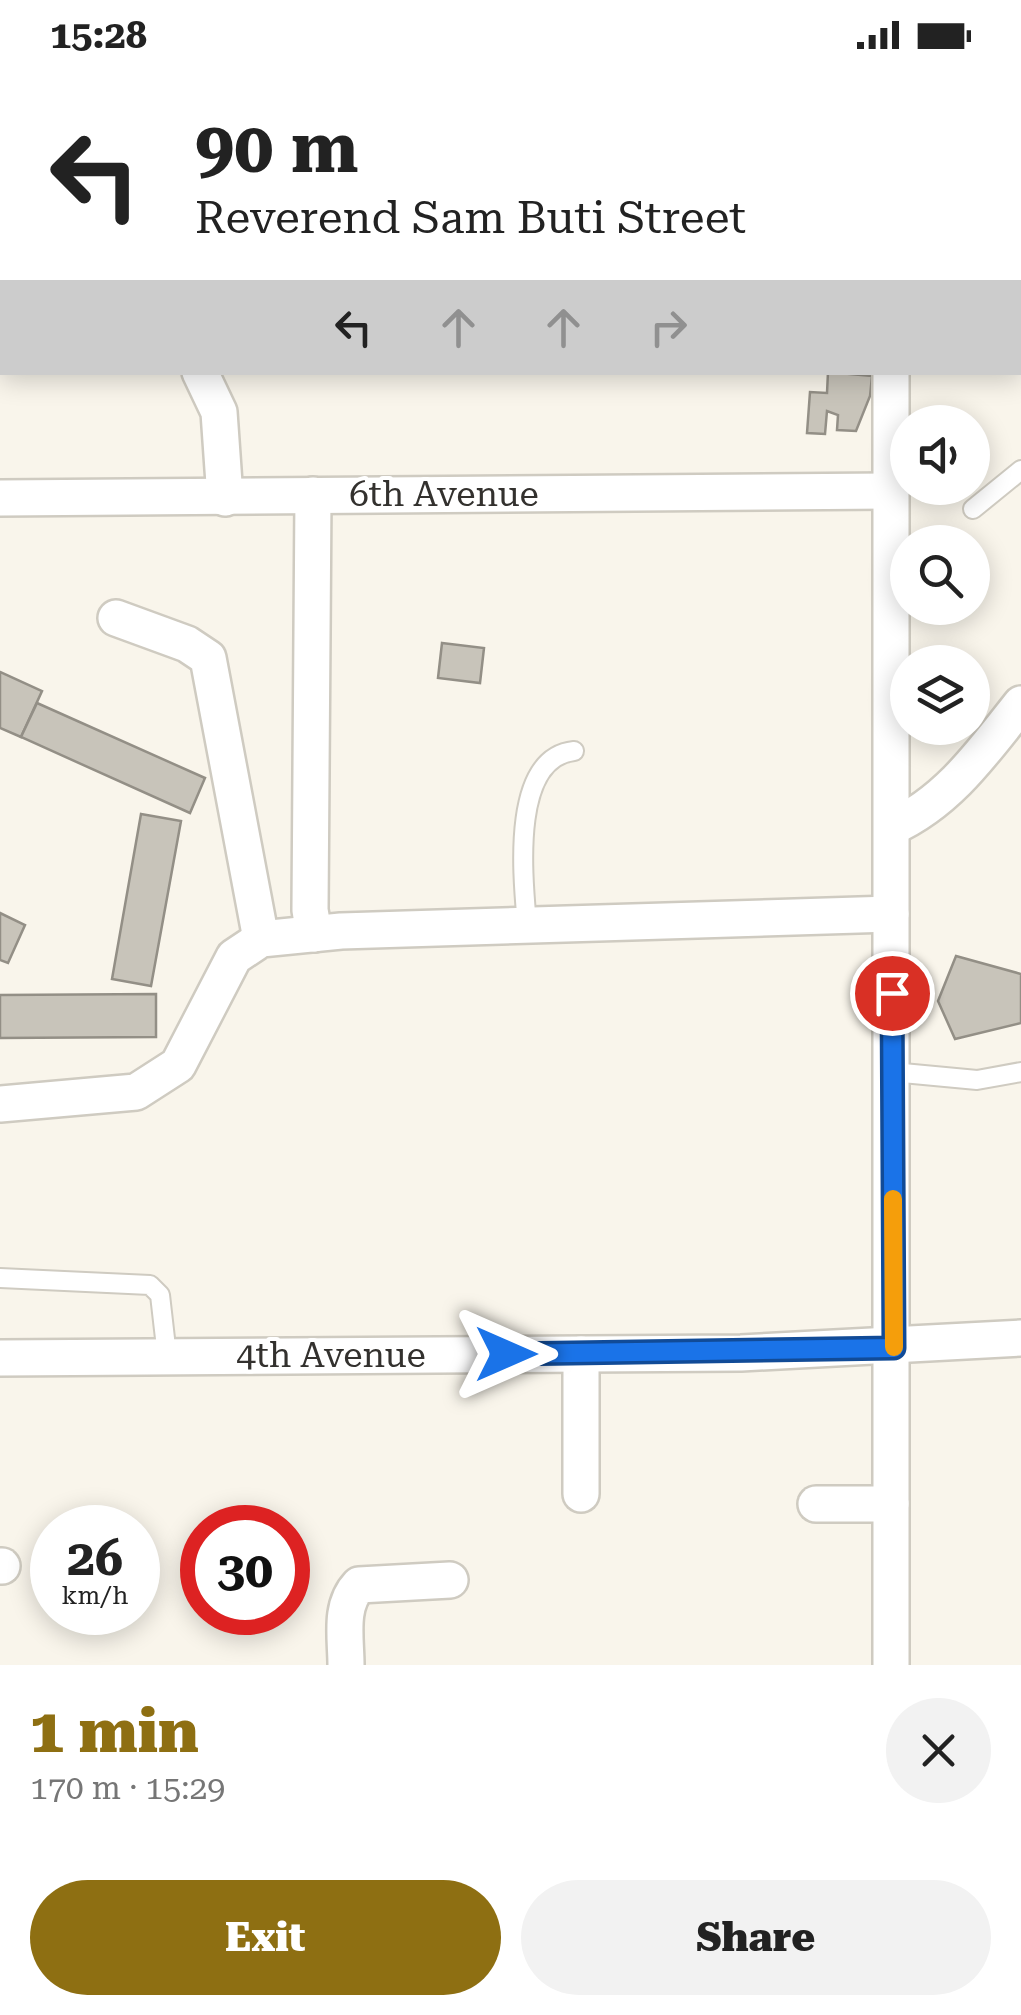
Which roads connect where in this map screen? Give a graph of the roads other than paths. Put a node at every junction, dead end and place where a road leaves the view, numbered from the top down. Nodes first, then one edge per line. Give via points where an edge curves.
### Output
1 (201, 375) edge
2 (891, 375) edge
3 (1021, 470) edge
4 (889, 491) junction
5 (313, 495) junction
6 (0, 498) edge
7 (226, 498) junction
8 (973, 509) dead end
9 (116, 618) dead end
10 (1021, 704) edge
11 (574, 752) dead end
12 (892, 826) junction
13 (891, 914) junction
14 (527, 925) junction
15 (314, 934) junction
16 (260, 939) junction
17 (892, 1072) junction
18 (1021, 1072) edge
19 (0, 1104) edge
20 (0, 1278) edge
21 (1021, 1338) edge
22 (894, 1348) junction
23 (581, 1354) junction
24 (168, 1356) junction
25 (0, 1358) edge
26 (582, 1494) dead end
27 (816, 1504) dead end
28 (891, 1504) junction
29 (450, 1580) dead end
30 (346, 1665) edge
31 (891, 1665) edge

1 - 7 street via 218,412
2 - 4 street
3 - 8 lane
4 - 5 street, 6th Avenue
4 - 12 street
5 - 7 street, 6th Avenue
5 - 15 street
6 - 7 street, 6th Avenue
9 - 16 street via 208,658
10 - 12 street via 948,791
11 - 14 lane via 550,758 526,808
12 - 13 street
13 - 14 street
13 - 17 street
14 - 15 street
15 - 16 street
16 - 19 street via 234,957 178,1065 136,1092
17 - 18 lane via 976,1080
17 - 22 street
20 - 24 lane via 150,1285 160,1295
21 - 22 street, 4th Avenue
22 - 23 street, 4th Avenue
22 - 28 street
23 - 24 street, 4th Avenue
23 - 26 street
24 - 25 street, 4th Avenue
27 - 28 street
28 - 31 street
29 - 30 street via 358,1585 345,1609

